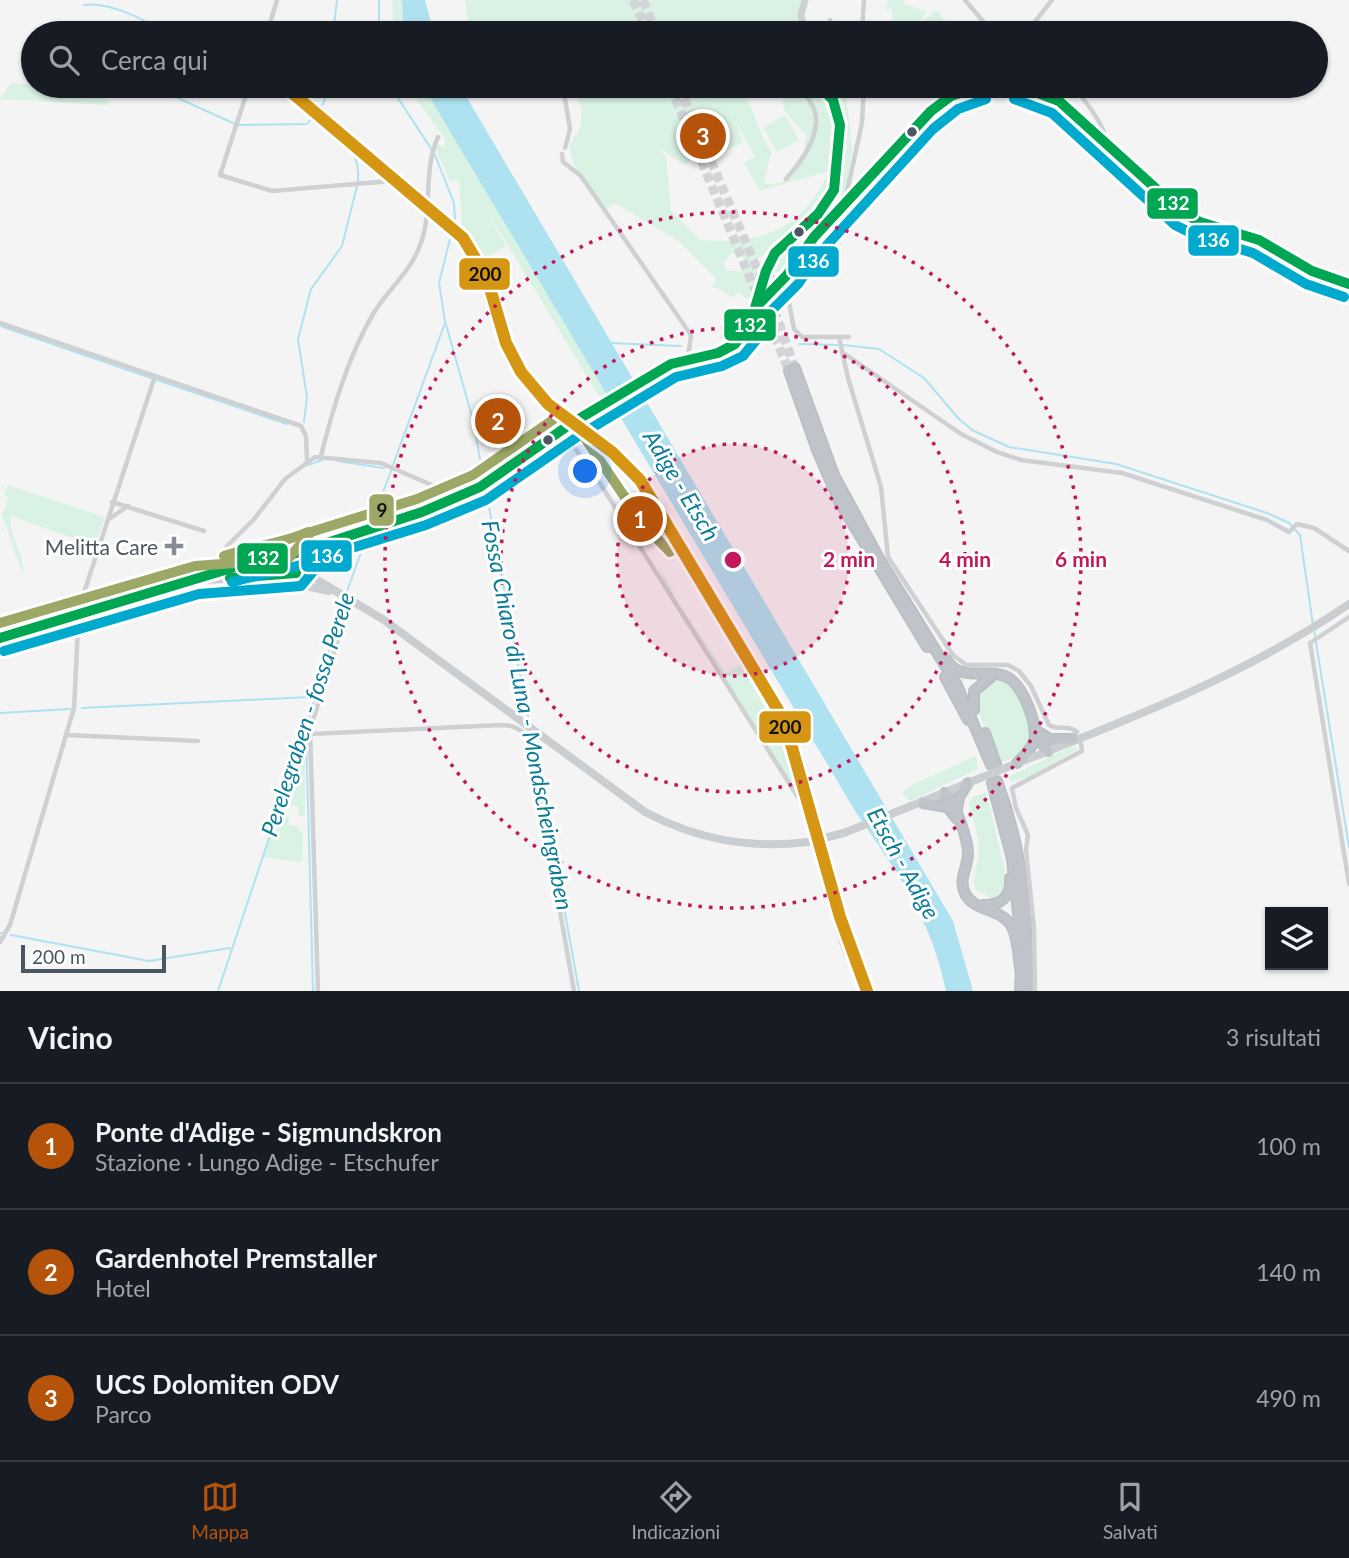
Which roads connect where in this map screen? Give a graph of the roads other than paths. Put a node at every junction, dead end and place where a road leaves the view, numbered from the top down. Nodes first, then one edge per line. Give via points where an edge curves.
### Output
1 (277, 0) edge
2 (805, 0) edge
3 (864, 0) edge
4 (965, 0) edge
5 (1052, 0) edge
6 (271, 21) edge
7 (802, 21) edge
8 (863, 21) edge
9 (983, 21) edge
10 (1035, 21) edge
11 (245, 98) edge
12 (565, 98) edge
13 (808, 98) edge
14 (831, 98) edge
15 (864, 98) edge
16 (948, 98) edge
17 (1051, 98) edge
18 (1081, 98) edge
19 (438, 137) dead end
20 (1105, 144) junction
21 (565, 148) dead end
22 (562, 154) dead end
23 (786, 179) dead end
24 (848, 200) junction
25 (839, 210) junction
26 (426, 213) junction
27 (764, 279) junction
28 (773, 284) junction
29 (1349, 284) edge
30 (756, 307) junction
31 (0, 323) edge
32 (849, 337) dead end
33 (839, 339) junction
34 (841, 350) junction
35 (688, 358) junction
36 (154, 378) junction
37 (562, 430) junction
38 (321, 456) junction
39 (307, 461) junction
40 (828, 477) junction
41 (458, 497) junction
42 (113, 502) junction
43 (129, 506) junction
44 (108, 520) junction
45 (204, 531) dead end
46 (851, 535) dead end
47 (317, 544) junction
48 (1349, 551) edge
49 (289, 555) junction
50 (222, 566) dead end
51 (299, 567) junction
52 (885, 568) junction
53 (285, 572) junction
54 (264, 577) junction
55 (197, 580) junction
56 (877, 580) dead end
57 (343, 596) junction
58 (1349, 604) edge
59 (78, 614) junction
60 (1349, 617) edge
61 (921, 636) junction
62 (0, 638) edge
63 (996, 675) junction
64 (1037, 732) junction
65 (310, 734) junction
66 (68, 735) junction
67 (1077, 738) junction
68 (198, 741) dead end
69 (1048, 751) junction
70 (991, 765) junction
71 (1013, 765) junction
72 (968, 783) junction
73 (996, 783) junction
74 (945, 793) junction
75 (919, 804) junction
76 (952, 809) junction
77 (1349, 884) edge
78 (970, 901) junction
79 (0, 942) edge
80 (1021, 974) junction
81 (318, 991) edge
82 (574, 991) edge
83 (862, 991) edge
84 (1020, 991) edge
85 (1027, 991) edge
86 (1035, 991) edge

1 - 6 street
2 - 7 main road
3 - 8 street
4 - 9 street
5 - 10 street
11 - 26 street via 220,175 272,191 391,181
12 - 21 street via 570,129
13 - 23 street via 815,114 814,134 802,161
14 - 27 main road via 841,135 837,183 826,205 782,245
15 - 24 street
16 - 24 main road via 931,110
17 - 20 main road
18 - 20 street via 1106,135
19 - 26 street via 431,158
20 - 29 main road via 1183,213 1259,240 1312,271
22 - 35 street via 563,162 581,176 691,335
24 - 25 main road
25 - 28 main road via 784,279
25 - 33 street via 840,221 816,249 790,290 787,303 797,334
26 - 38 street via 416,254 373,314 348,367
27 - 28 main road
27 - 28 main road
27 - 30 main road
28 - 30 main road
30 - 35 main road via 750,326 735,344 718,353
31 - 36 street
32 - 33 street
33 - 34 street
34 - 48 street via 961,435 997,452 1021,460 1122,473 1290,530 1297,524 1314,528
34 - 67 street via 881,487 888,557 953,655 966,665 1008,665 1019,671 1049,725 1070,727
35 - 37 main road
36 - 39 street via 301,426
36 - 42 street
37 - 41 main road via 488,482
37 - 83 street via 801,802 841,942
38 - 39 street
38 - 41 street via 393,467
39 - 50 street via 227,546
40 - 46 highway via 828,489
40 - 52 highway via 792,370 834,475
40 - 61 highway via 863,544
41 - 47 main road
42 - 43 street
42 - 44 street
43 - 44 street
43 - 45 street
44 - 59 street
47 - 49 main road
47 - 51 main road
49 - 51 main road
49 - 53 main road via 281,563
49 - 55 main road via 278,554
51 - 53 main road
51 - 57 main road
52 - 63 highway via 949,664 970,675
52 - 70 highway via 962,695
53 - 54 main road
54 - 55 main road
54 - 57 main road
55 - 59 main road
56 - 61 highway via 908,626
57 - 65 street via 345,615
57 - 75 main road, bridge via 384,620 620,796 660,820 705,837 748,845 783,845 844,834
58 - 67 main road via 1220,679
59 - 62 main road
59 - 66 street via 74,708
60 - 77 street via 1312,641
61 - 70 highway
63 - 64 highway via 1012,680 1019,688
63 - 70 highway via 977,686 972,702
64 - 67 highway via 1057,741
64 - 69 highway via 1048,742
64 - 71 highway via 1032,746
65 - 81 street
65 - 82 street via 502,724 524,732 530,740
66 - 68 street
66 - 79 street via 10,925
67 - 69 main road
67 - 86 street via 1082,751 1012,788 1028,835
69 - 71 main road
71 - 72 main road, bridge
72 - 74 main road
72 - 76 highway
73 - 78 highway via 1011,885 1004,899 993,905
73 - 80 highway via 1017,893
73 - 85 highway via 1004,799 1024,908
74 - 75 main road
74 - 76 highway via 943,799
75 - 76 highway
76 - 78 highway via 968,855 962,883
78 - 80 highway via 1011,925
80 - 84 highway

